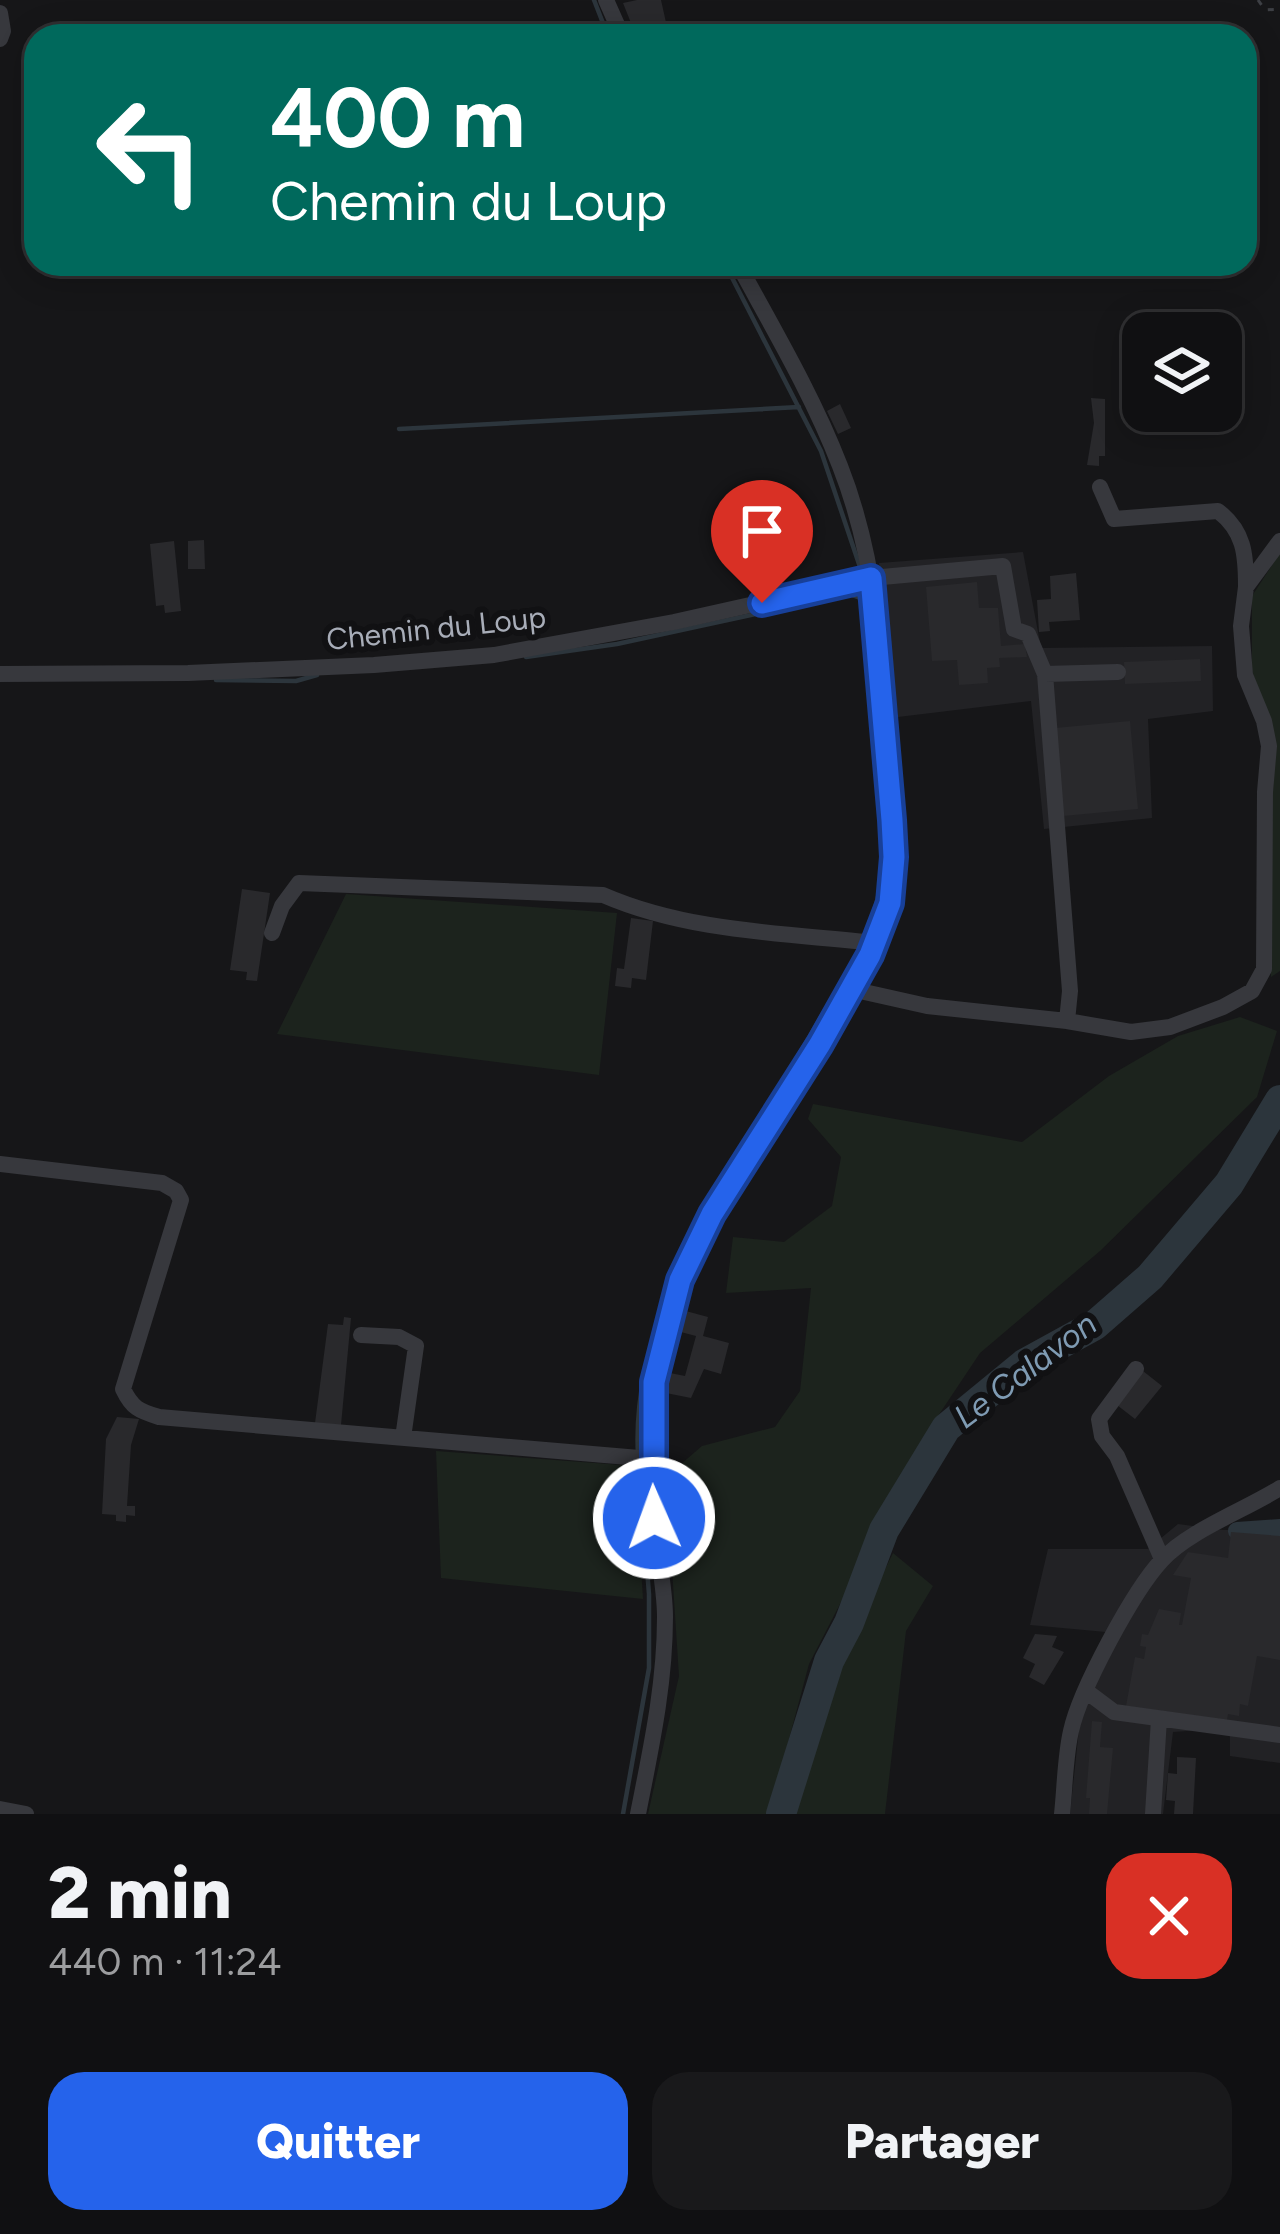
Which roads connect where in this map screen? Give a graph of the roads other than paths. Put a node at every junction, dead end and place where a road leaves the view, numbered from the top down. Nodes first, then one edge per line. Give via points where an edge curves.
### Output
1 (0, 13) edge
2 (0, 39) edge
3 (744, 276) edge
4 (1100, 488) dead end
5 (1280, 542) edge
6 (871, 578) junction
7 (1246, 587) junction
8 (1118, 671) dead end
9 (0, 674) edge
10 (1045, 674) junction
11 (272, 933) dead end
12 (876, 944) junction
13 (851, 989) junction
14 (1067, 1021) junction
15 (0, 1164) edge
16 (361, 1335) dead end
17 (1136, 1369) dead end
18 (403, 1438) junction
19 (651, 1459) junction
20 (1280, 1488) edge
21 (1162, 1559) junction
22 (1086, 1691) junction
23 (1159, 1719) junction
24 (1280, 1735) edge
25 (0, 1809) edge
26 (26, 1814) edge
27 (638, 1814) edge
28 (1062, 1814) edge
29 (1153, 1814) edge

1 - 2 street
3 - 6 street via 840,466
4 - 7 street via 1114,519 1218,512 1236,525
5 - 7 street
6 - 9 street, Chemin du Loup via 494,655 188,673
6 - 10 street, Chemin du Loup via 1003,566 1014,629 1028,634
6 - 12 street via 894,857
7 - 14 street via 1245,675 1269,746 1264,969 1252,991 1170,1028 1131,1032
8 - 10 street
10 - 14 street
11 - 12 street via 299,883 603,895 699,924
12 - 13 street
13 - 14 street
13 - 19 street via 680,1280 654,1382
15 - 18 street via 162,1183 181,1200 123,1390 131,1407 159,1418
16 - 18 street via 416,1346
17 - 21 street via 1099,1418
18 - 19 street
19 - 27 street via 665,1612 663,1690
20 - 21 street
21 - 22 street
22 - 23 street via 1114,1712
22 - 28 street via 1071,1730
23 - 24 street
23 - 29 street
25 - 26 street

